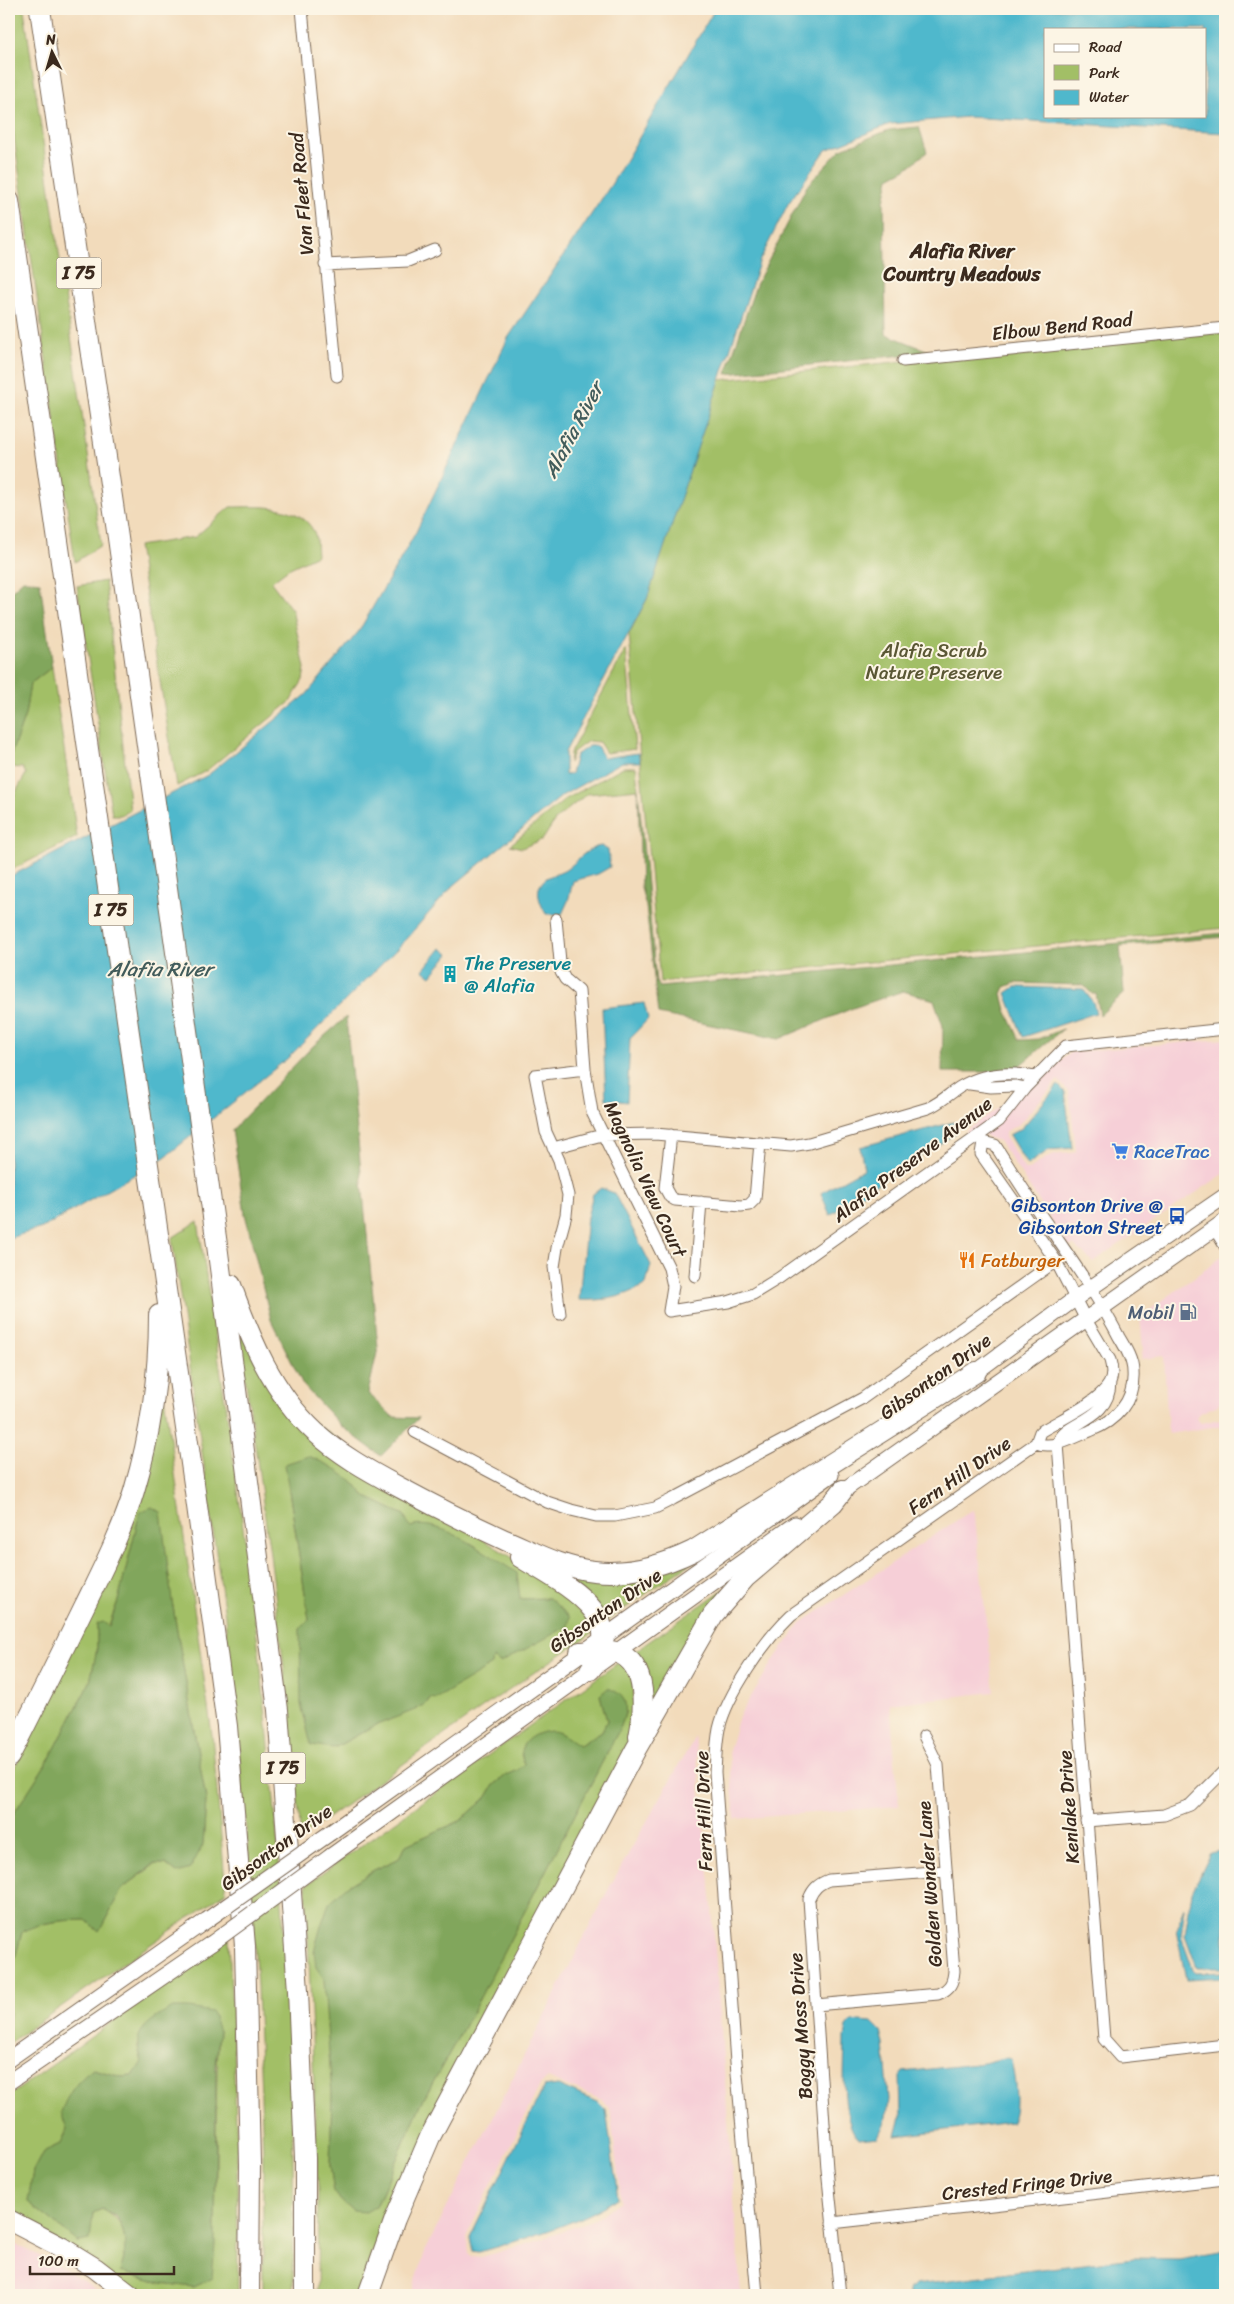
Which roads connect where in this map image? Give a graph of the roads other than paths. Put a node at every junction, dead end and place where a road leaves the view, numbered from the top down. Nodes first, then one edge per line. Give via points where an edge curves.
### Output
1 (40, 9) edge
2 (302, 9) edge
3 (9, 201) edge
4 (435, 250) dead end
5 (325, 265) junction
6 (1225, 328) edge
7 (903, 361) dead end
8 (337, 376) dead end
9 (556, 919) dead end
10 (1225, 1030) edge
11 (585, 1068) junction
12 (1035, 1077) junction
13 (968, 1084) junction
14 (1025, 1088) junction
15 (602, 1135) junction
16 (670, 1135) junction
17 (981, 1139) junction
18 (760, 1143) junction
19 (553, 1148) junction
20 (1225, 1196) edge
21 (701, 1202) junction
22 (1220, 1224) edge
23 (218, 1245) junction
24 (1225, 1246) edge
25 (160, 1255) junction
26 (1056, 1261) junction
27 (695, 1276) dead end
28 (1093, 1289) junction
29 (1076, 1298) junction
30 (1103, 1306) junction
31 (669, 1311) joint
32 (560, 1314) dead end
33 (1085, 1318) junction
34 (976, 1372) junction
35 (1110, 1382) junction
36 (415, 1432) dead end
37 (1036, 1442) junction
38 (1058, 1444) junction
39 (843, 1490) junction
40 (468, 1523) junction
41 (608, 1645) junction
42 (580, 1652) joint
43 (590, 1670) joint
44 (924, 1736) dead end
45 (636, 1749) junction
46 (9, 1758) edge
47 (1225, 1770) edge
48 (1086, 1821) junction
49 (945, 1871) junction
50 (816, 2005) junction
51 (1225, 2045) edge
52 (9, 2059) edge
53 (9, 2082) edge
54 (1225, 2179) edge
55 (9, 2220) edge
56 (832, 2223) junction
57 (17, 2228) edge
58 (130, 2295) edge
59 (249, 2295) edge
60 (305, 2295) edge
61 (368, 2295) edge
62 (757, 2295) edge
63 (840, 2295) edge

1 - 23 highway, I 75
2 - 5 street, Van Fleet Road
3 - 25 highway, I 75
4 - 5 street via 408,261
5 - 8 street, Van Fleet Road
6 - 7 street, Elbow Bend Road
9 - 11 street, Magnolia View Court via 561,972 565,980 579,991
10 - 12 street, Alafia Preserve Avenue via 1066,1046
11 - 15 street, Magnolia View Court via 592,1112
11 - 19 street via 535,1074 546,1132
12 - 13 street via 1016,1073 990,1075
12 - 14 street, Alafia Preserve Avenue
13 - 14 street
13 - 18 street via 928,1108 825,1139 791,1146
14 - 17 street, Alafia Preserve Avenue
15 - 16 street
15 - 19 street
15 - 31 street, Magnolia View Court via 669,1268 673,1286
16 - 18 street
16 - 21 street via 666,1193 675,1200
17 - 26 street via 980,1154
17 - 28 street, Fern Hill Drive via 994,1145
17 - 31 street, Alafia Preserve Avenue via 753,1294 728,1302
18 - 21 street via 757,1190 752,1203 741,1206
19 - 32 street via 568,1195 554,1267
20 - 28 main road, Gibsonton Drive
21 - 27 street
22 - 24 street
22 - 30 main road, Gibsonton Drive
23 - 40 highway via 243,1318 265,1367 314,1431 350,1460
23 - 60 highway, I 75 via 282,1747 298,1991 305,2158
25 - 46 highway via 159,1356 146,1442 134,1491 117,1539
25 - 59 highway, I 75 via 228,1736 245,1946 250,2164
26 - 29 street
26 - 36 street, Gibsonton Drive via 863,1398 673,1499 635,1514 596,1516 547,1502
28 - 29 main road, Gibsonton Drive
28 - 30 street, Fern Hill Drive
29 - 33 street
29 - 34 main road, Gibsonton Drive
30 - 33 main road, Gibsonton Drive
30 - 38 street, Fern Hill Drive via 1133,1369 1134,1380 1128,1402 1113,1420
33 - 35 street via 1110,1360
33 - 39 main road, Gibsonton Drive
34 - 40 highway via 723,1533 662,1564 610,1572 575,1568
34 - 41 main road, Gibsonton Drive
35 - 37 street, Fern Hill Drive via 1101,1393 1040,1432
35 - 38 street via 1110,1393 1103,1407 1063,1434
37 - 38 street, Fern Hill Drive via 1046,1447
37 - 62 street, Fern Hill Drive via 791,1615 759,1652 727,1708 720,1727 716,1780
38 - 48 street, Kenlake Drive
39 - 41 main road, Gibsonton Drive
39 - 45 highway via 833,1504 745,1578 724,1600
40 - 41 highway via 578,1595 595,1610
41 - 42 highway
41 - 43 highway
41 - 45 highway via 630,1662 641,1683 642,1722
42 - 52 main road, Gibsonton Drive, bridge
43 - 53 main road, bridge via 212,1943
44 - 49 street, Golden Wonder Lane via 938,1766
45 - 61 highway via 430,2137 395,2219
47 - 48 street via 1190,1805 1164,1815
48 - 51 street, Kenlake Drive via 1104,2039 1120,2057
49 - 50 street, Boggy Moss Drive via 829,1880 813,1890 809,1899
49 - 50 street, Golden Wonder Lane via 954,1970 948,1990 938,1994
50 - 56 street, Boggy Moss Drive
54 - 56 street, Crested Fringe Drive
55 - 57 highway
56 - 63 street, Boggy Moss Drive
57 - 58 highway via 61,2247

